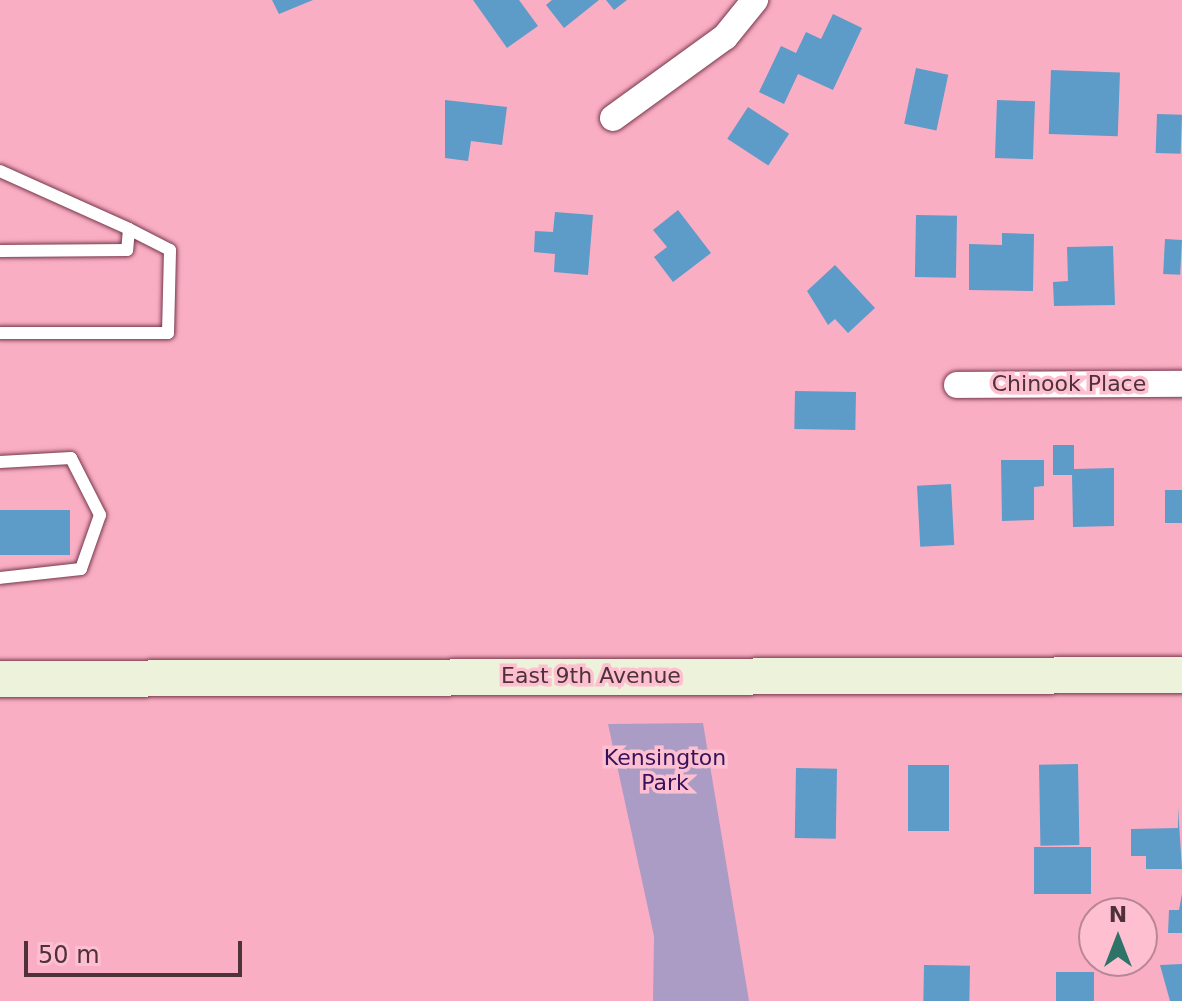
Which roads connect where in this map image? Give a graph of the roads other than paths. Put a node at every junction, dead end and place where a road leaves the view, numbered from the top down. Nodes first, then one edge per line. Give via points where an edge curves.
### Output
1 (755, 0) edge
2 (613, 118) dead end
3 (0, 171) edge
4 (129, 229) junction
5 (0, 251) edge
6 (0, 333) edge
7 (1182, 384) edge
8 (957, 385) dead end
9 (0, 462) edge
10 (0, 578) edge
11 (1182, 675) edge
12 (0, 679) edge

1 - 2 street via 725,37
3 - 4 lane
4 - 5 lane via 127,250
4 - 6 lane via 170,250 168,333
7 - 8 street, Chinook Place
9 - 10 lane via 71,458 100,515 81,569
11 - 12 main road, East 9th Avenue

